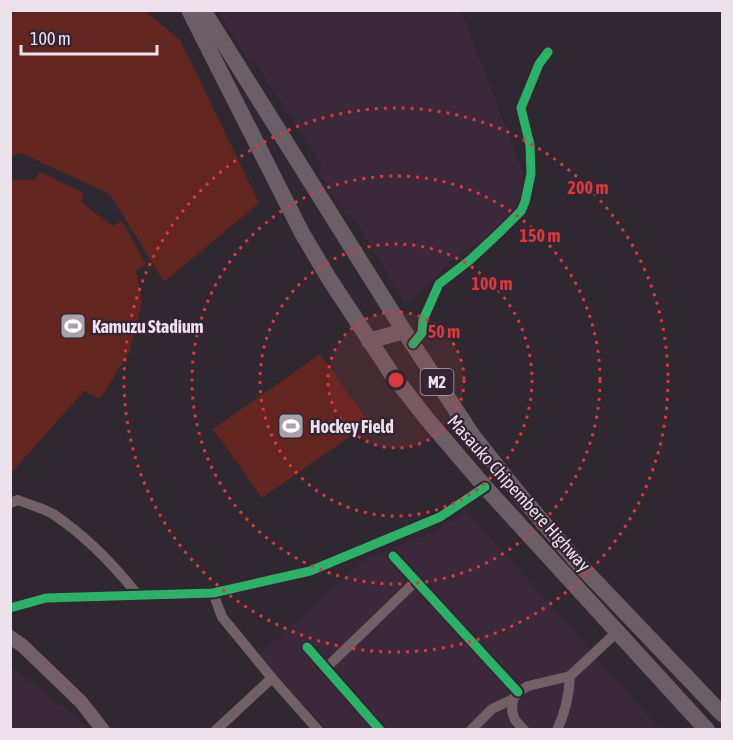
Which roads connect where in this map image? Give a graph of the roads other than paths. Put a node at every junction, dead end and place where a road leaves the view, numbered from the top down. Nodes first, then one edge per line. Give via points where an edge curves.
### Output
1 (189, 10) edge
2 (203, 10) edge
3 (548, 52) dead end
4 (408, 338) junction
5 (369, 341) junction
6 (485, 487) junction
7 (10, 503) edge
8 (393, 556) dead end
9 (416, 580) junction
10 (213, 593) junction
11 (137, 594) junction
12 (10, 608) edge
13 (618, 631) junction
14 (10, 637) edge
15 (307, 647) dead end
16 (326, 668) junction
17 (570, 676) junction
18 (272, 678) junction
19 (516, 696) junction
20 (723, 714) edge
21 (103, 729) edge
22 (216, 729) edge
23 (318, 729) edge
24 (380, 729) edge
25 (471, 729) edge
26 (524, 729) edge
27 (557, 729) edge
28 (706, 729) edge

1 - 5 highway, Masauko Chipembere Highway / M2 via 297,223
2 - 4 highway, Masauko Chipembere Highway / M2
3 - 4 street via 538,64 521,108 530,145 531,174 521,211 439,284 423,320 422,333
4 - 5 highway
4 - 20 highway, Masauko Chipembere Highway / M2 via 473,436 540,520
5 - 6 highway, Masauko Chipembere Highway / M2 via 427,419
6 - 10 street via 440,517 310,571
6 - 13 highway, Masauko Chipembere Highway / M2
7 - 11 street via 18,500 51,513 95,547
8 - 9 street
9 - 16 street
9 - 19 street
10 - 11 street
10 - 18 street via 222,617
11 - 12 street via 46,598
13 - 17 street
13 - 28 highway, Masauko Chipembere Highway / M2
14 - 21 main road via 81,702
15 - 16 street
16 - 24 street
17 - 19 street via 528,686
17 - 27 street via 569,698
18 - 22 street
18 - 23 street
19 - 25 street via 492,709
19 - 26 street via 512,711

